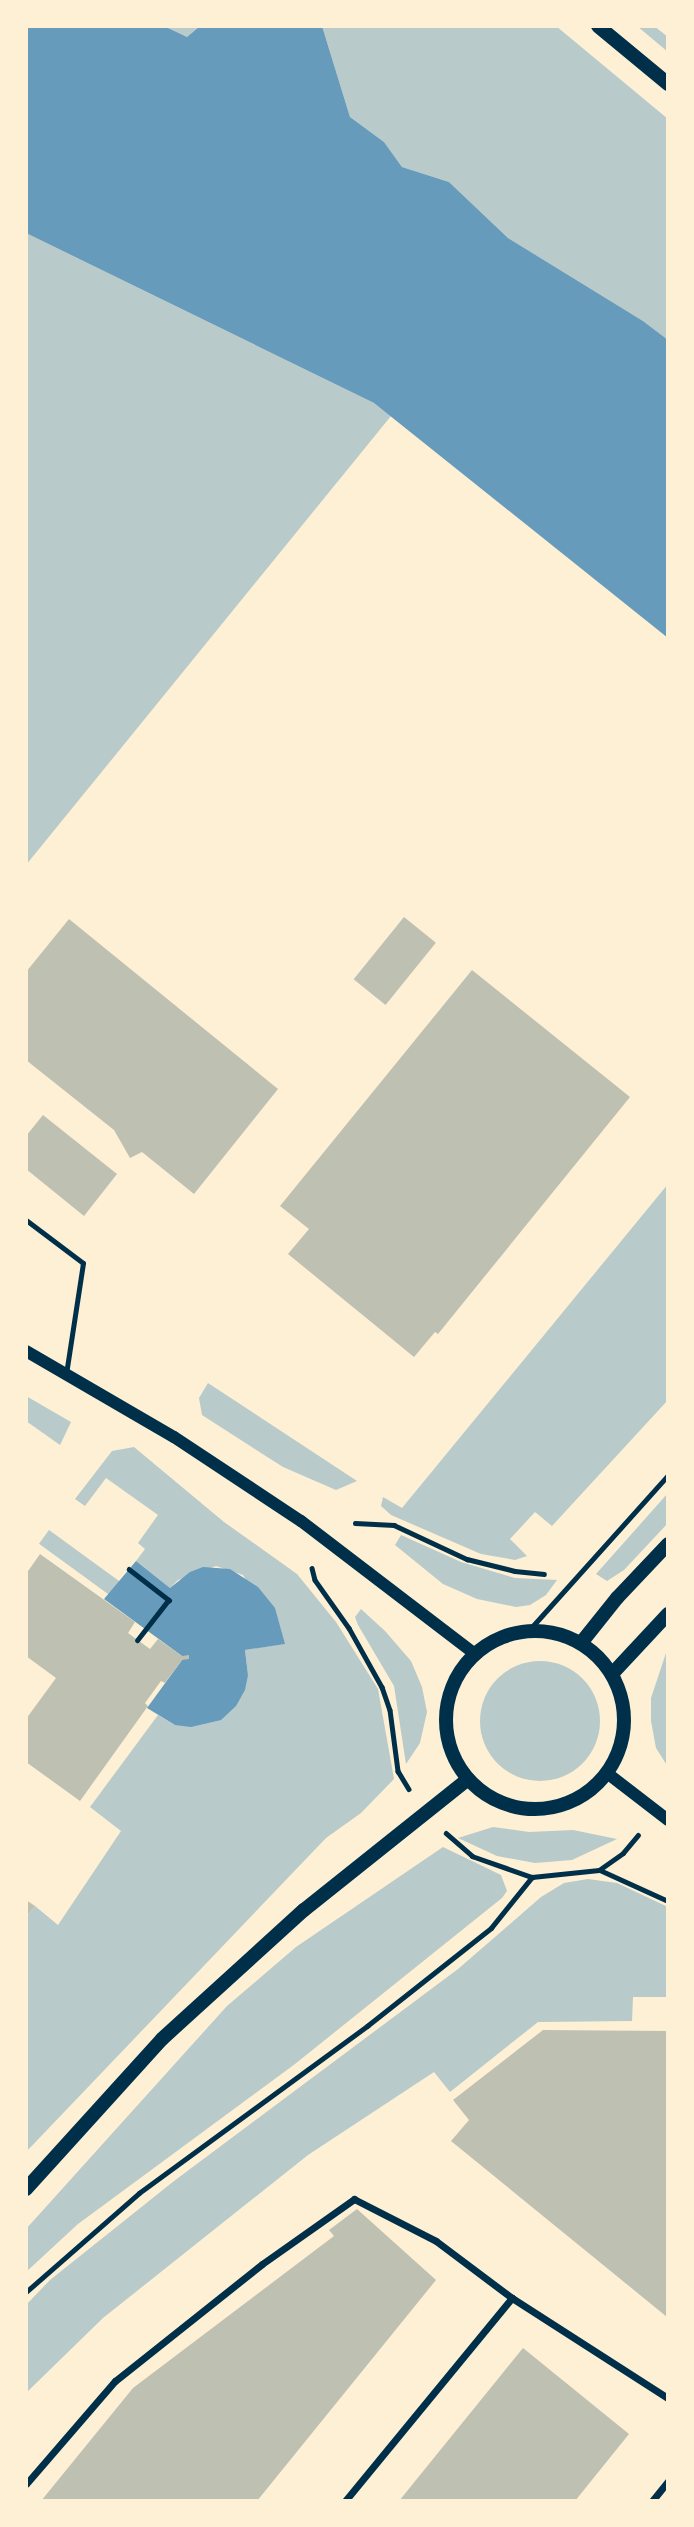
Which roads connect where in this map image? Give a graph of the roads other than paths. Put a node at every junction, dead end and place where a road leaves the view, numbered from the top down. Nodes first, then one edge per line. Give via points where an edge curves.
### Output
1 (598, 26) edge
2 (668, 85) edge
3 (26, 1220) edge
4 (26, 1352) edge
5 (65, 1374) junction
6 (668, 1475) edge
7 (668, 1544) edge
8 (668, 1614) edge
9 (528, 1630) junction
10 (581, 1643) junction
11 (475, 1654) junction
12 (612, 1674) junction
13 (607, 1773) junction
14 (467, 1780) junction
15 (663, 1816) edge
16 (26, 2189) edge
17 (512, 2298) junction
18 (668, 2398) edge
19 (668, 2481) edge
20 (26, 2484) edge
21 (345, 2501) edge
22 (652, 2501) edge

1 - 2 main road
3 - 5 lane via 83,1263
4 - 5 street
5 - 11 street via 174,1437 301,1521
6 - 9 lane
7 - 10 main road
8 - 12 main road
9 - 10 main road via 556,1632
9 - 11 main road via 500,1637
10 - 12 main road via 596,1653
11 - 14 main road via 456,1677 447,1705 452,1758
12 - 13 main road via 622,1698 624,1724 619,1750
13 - 14 main road via 585,1794 528,1809 499,1802
13 - 15 street
14 - 16 main road via 304,1910 163,2039
17 - 18 street
17 - 20 street via 436,2241 354,2199 262,2264 115,2381
17 - 21 street
19 - 22 street

